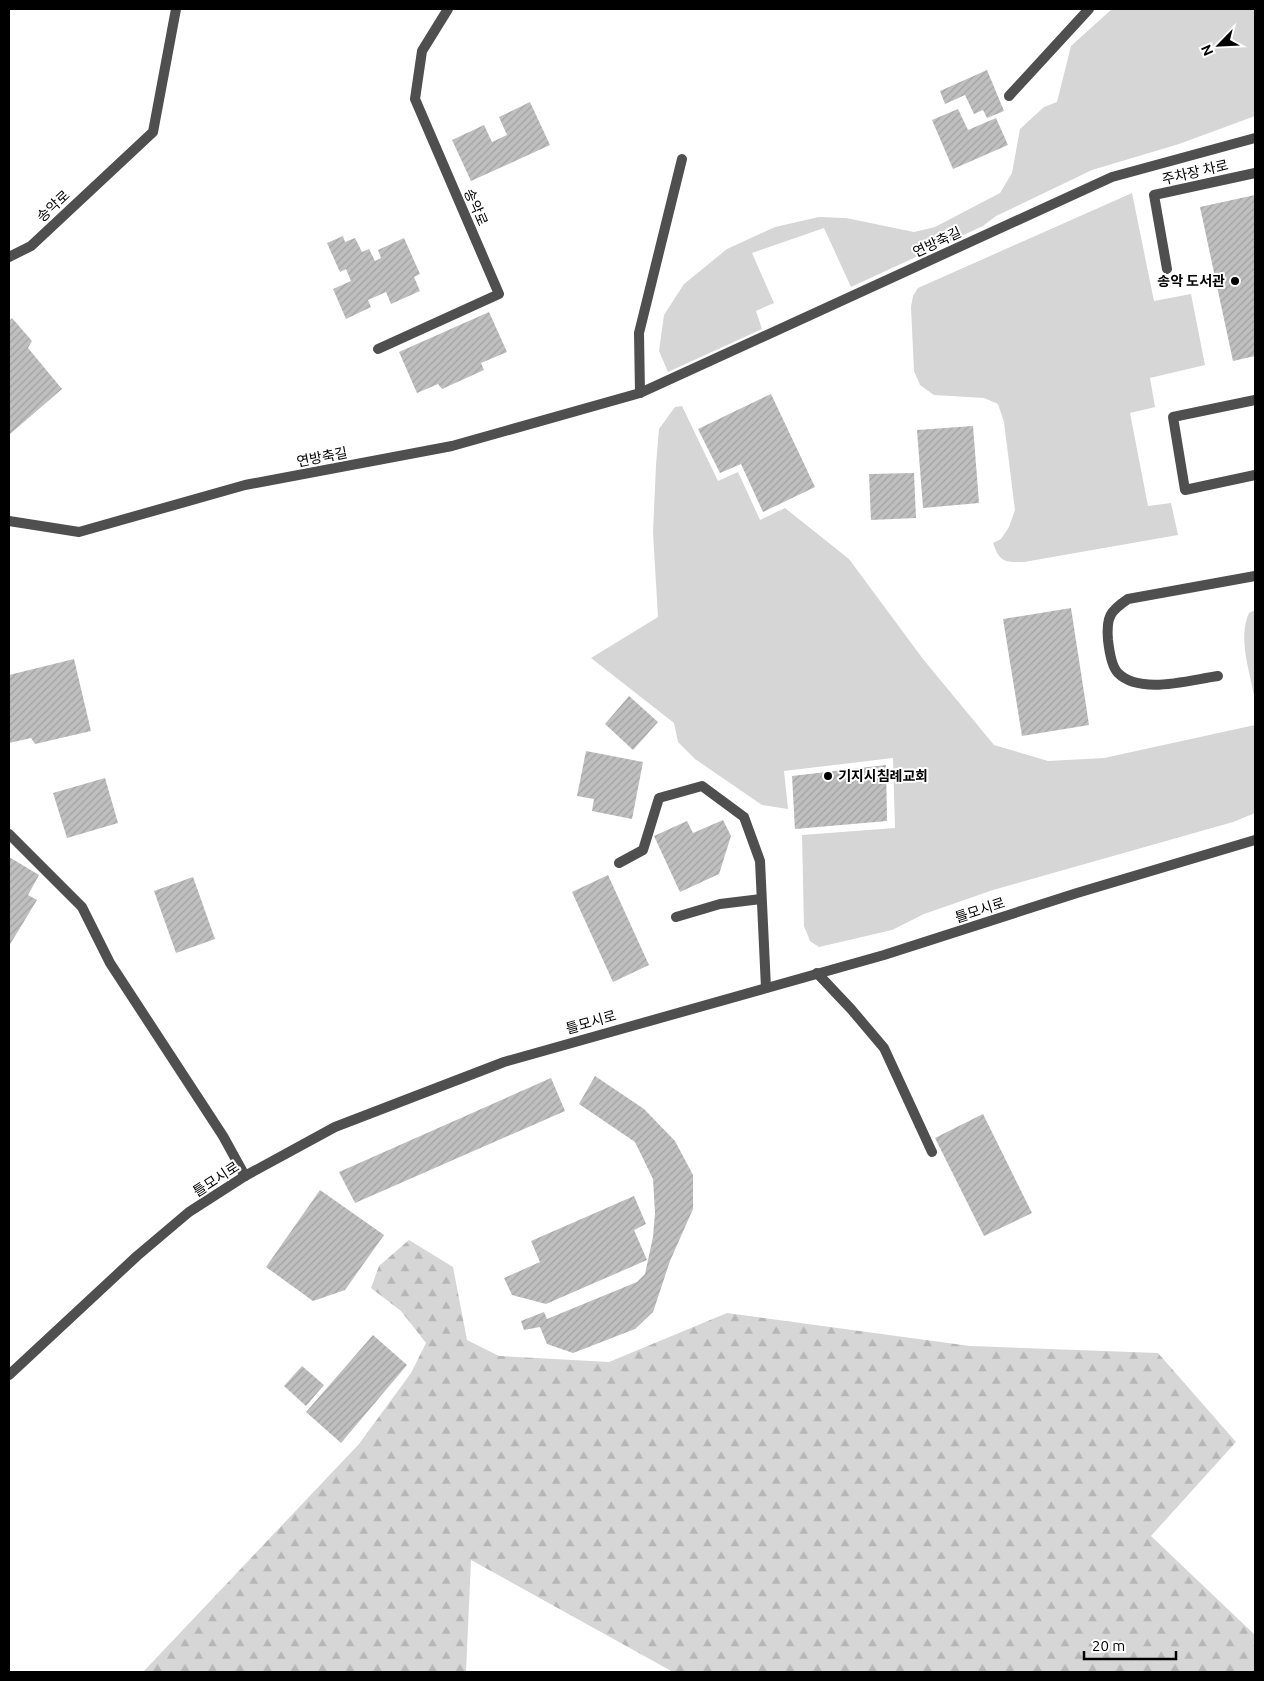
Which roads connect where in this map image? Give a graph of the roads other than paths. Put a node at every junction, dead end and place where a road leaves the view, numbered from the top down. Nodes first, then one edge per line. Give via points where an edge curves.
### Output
1 (176, 9) edge
2 (448, 9) edge
3 (1089, 9) edge
4 (1009, 96) dead end
5 (1255, 138) edge
6 (682, 159) dead end
7 (1255, 173) edge
8 (9, 257) edge
9 (1168, 268) dead end
10 (378, 349) dead end
11 (640, 393) junction
12 (1255, 400) edge
13 (1255, 475) edge
14 (9, 521) edge
15 (1255, 576) edge
16 (1218, 676) dead end
17 (9, 834) edge
18 (1255, 840) edge
19 (619, 863) dead end
20 (761, 899) junction
21 (676, 917) dead end
22 (817, 973) junction
23 (766, 988) junction
24 (932, 1152) dead end
25 (245, 1176) junction
26 (9, 1375) edge

1 - 8 street, 송악로 via 152,132 31,246
2 - 10 street, 송악로 via 422,51 415,99 499,294
3 - 4 street
5 - 11 street, 연방축길 via 1112,177
6 - 11 street via 639,333
7 - 9 street, 주차장 차로 via 1154,195
11 - 14 street, 연방축길 via 452,446 245,485 79,532
12 - 13 street via 1173,417 1185,490
15 - 16 street via 1128,599 1113,609 1107,627 1110,651 1116,672 1134,684
17 - 25 street via 82,907 115,971 223,1136
18 - 22 street, 틀모시로
19 - 20 street via 643,850 659,798 702,786 744,817 760,861
20 - 21 street via 720,904
20 - 23 street
22 - 23 street, 틀모시로
22 - 24 street via 884,1048
23 - 25 street, 틀모시로 via 504,1062 335,1126
25 - 26 street, 틀모시로 via 190,1212 137,1256

